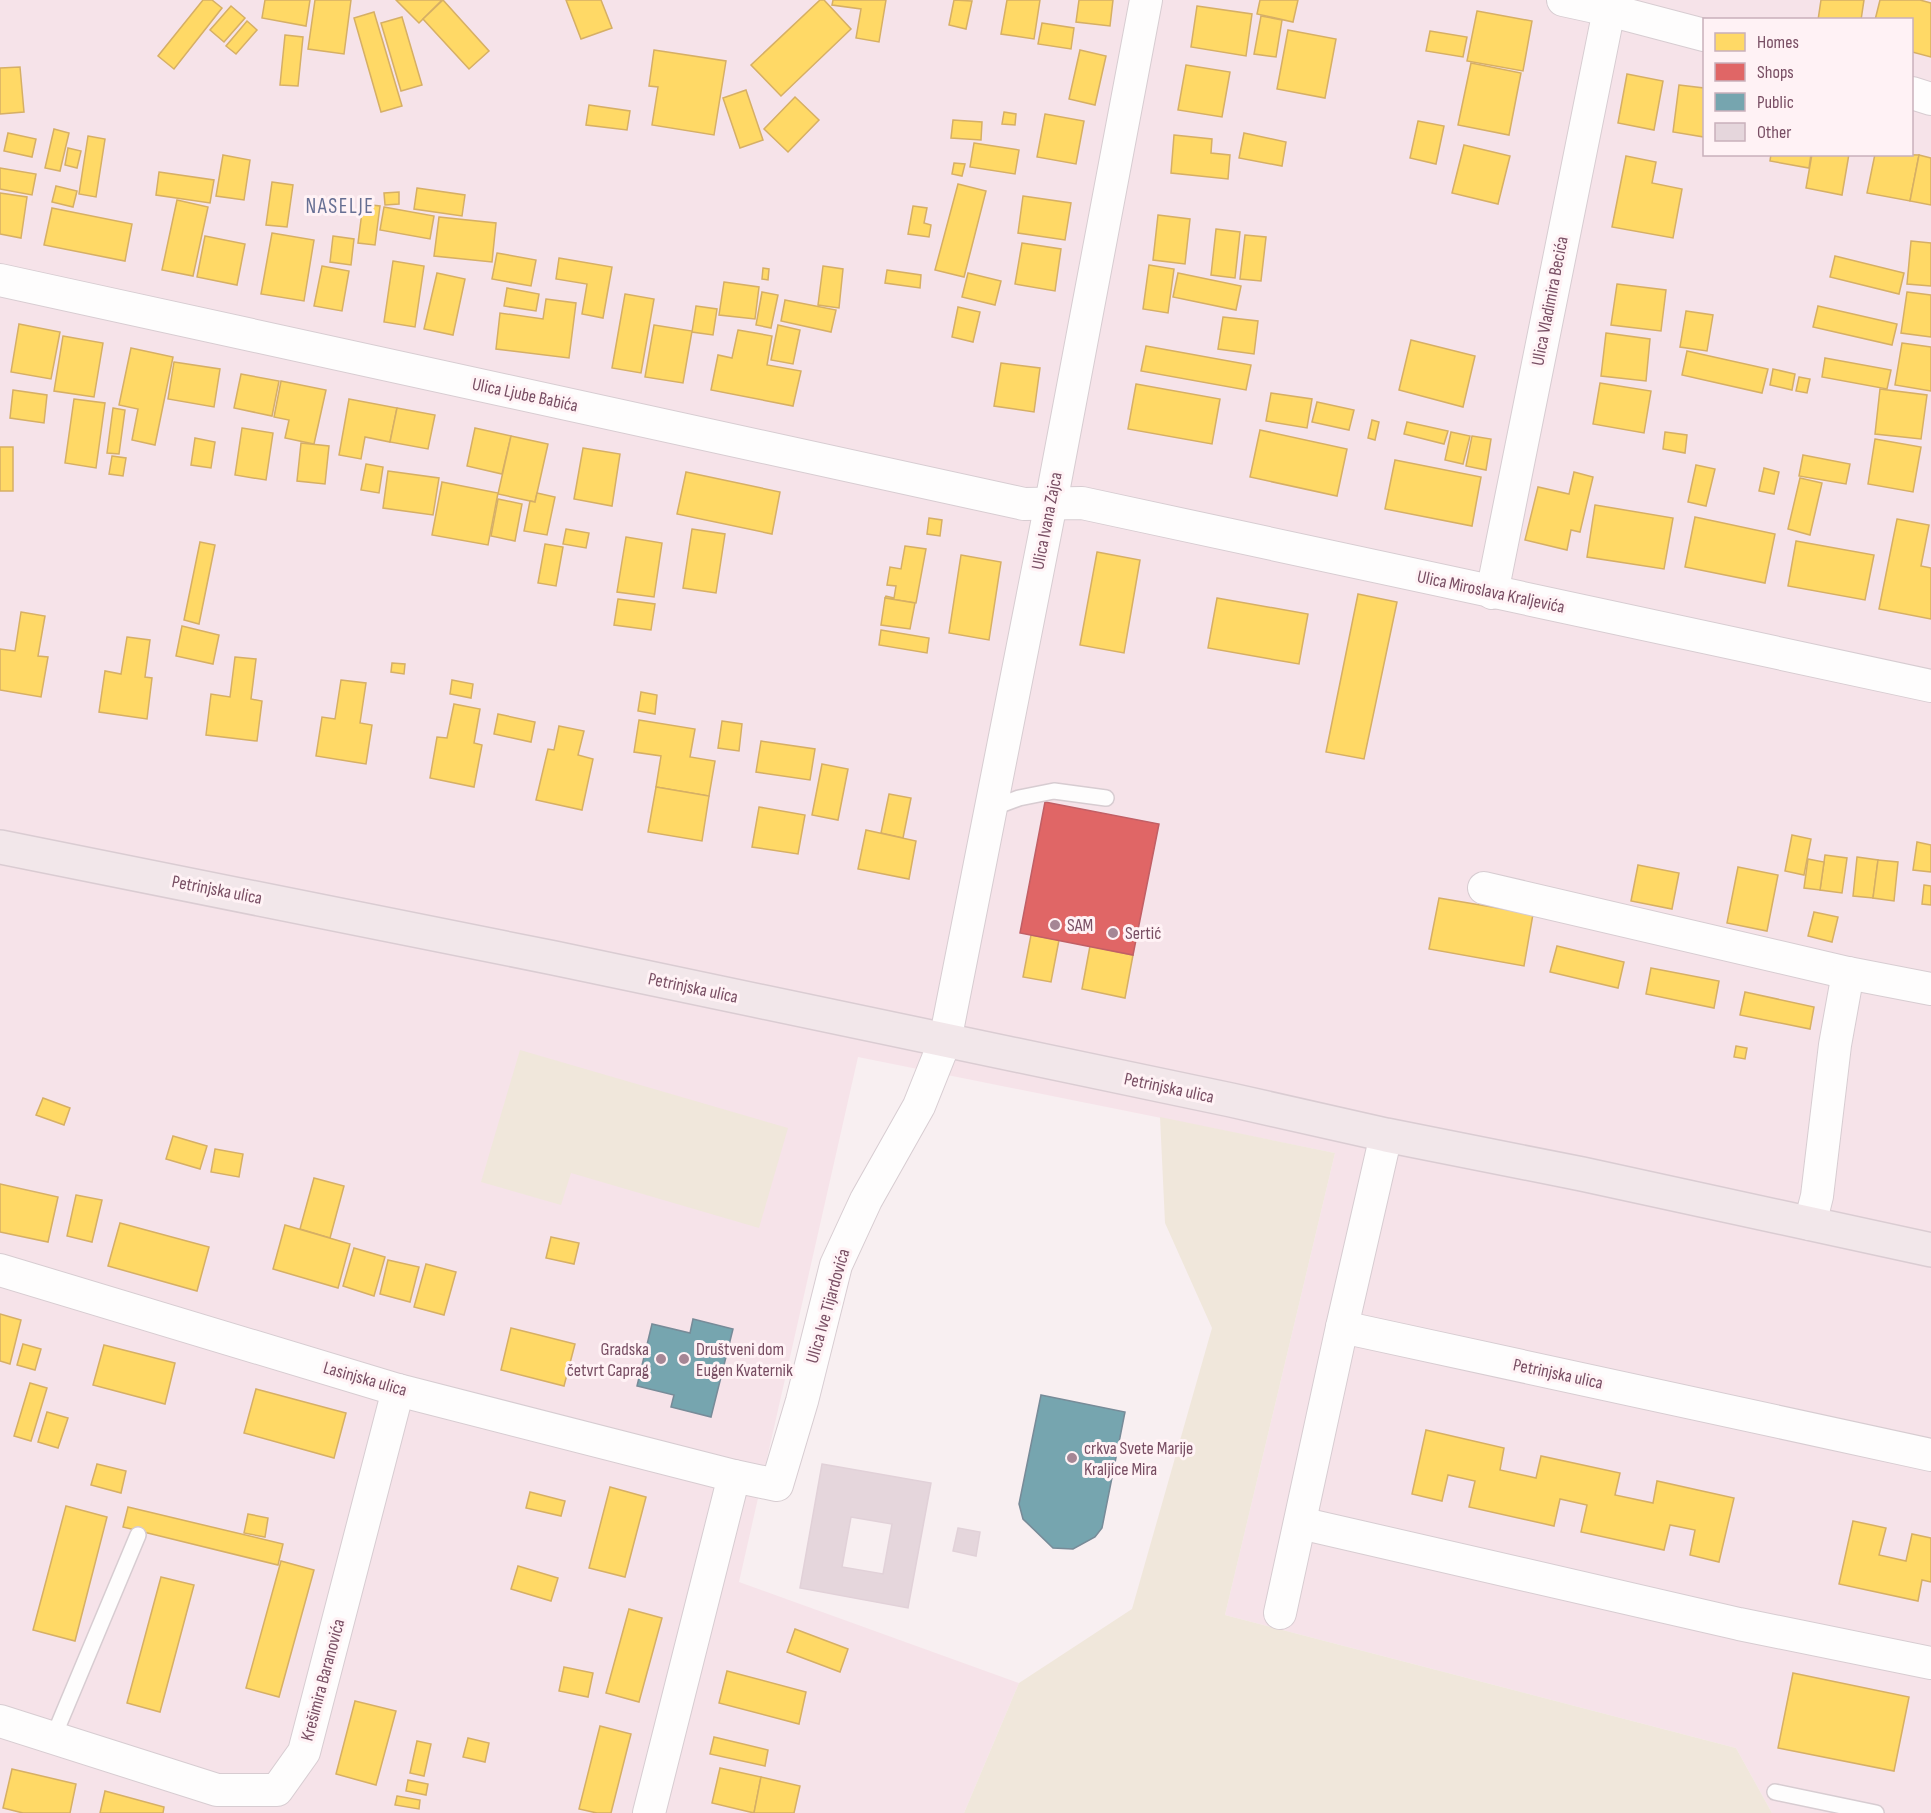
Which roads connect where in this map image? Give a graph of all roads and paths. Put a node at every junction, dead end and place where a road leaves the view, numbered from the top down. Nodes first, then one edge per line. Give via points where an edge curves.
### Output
1 (1146, 0) edge
2 (1563, 0) edge
3 (1608, 10) junction
4 (1703, 35) edge
5 (1913, 94) edge
6 (1931, 99) edge
7 (0, 280) edge
8 (1051, 503) junction
9 (1492, 592) junction
10 (1931, 686) edge
11 (1106, 798) dead end
12 (992, 808) junction
13 (0, 847) edge
14 (1484, 888) dead end
15 (1848, 973) junction
16 (1931, 988) edge
17 (945, 1041) junction
18 (1386, 1135) junction
19 (1810, 1224) junction
20 (1931, 1250) edge
21 (0, 1270) edge
22 (1342, 1327) junction
23 (398, 1389) junction
24 (1931, 1455) edge
25 (734, 1476) junction
26 (1300, 1523) junction
27 (138, 1535) dead end
28 (1280, 1613) dead end
29 (1931, 1663) edge
30 (0, 1721) edge
31 (53, 1738) junction
32 (1775, 1792) dead end
33 (649, 1813) edge
34 (1876, 1813) edge

1 - 8 street, Ulica Ivana Zajca
2 - 3 street
3 - 4 street
3 - 9 street, Ulica Vladimira Becića
5 - 6 street
7 - 8 street, Ulica Ljube Babića via 1024,504
8 - 9 street, Ulica Miroslava Kraljevića via 1082,503
8 - 12 street, Ulica Ivana Zajca
9 - 10 street, Ulica Miroslava Kraljevića
11 - 12 lane via 1054,791
12 - 17 street, Ulica Ivana Zajca
13 - 17 main road, Petrinjska ulica
14 - 15 street
15 - 16 street
15 - 19 street
17 - 18 main road, Petrinjska ulica
17 - 25 street, Ulica Ive Tijardovića via 919,1106 866,1200 836,1265 777,1485
18 - 19 main road, Petrinjska ulica
18 - 22 street
19 - 20 main road, Petrinjska ulica
21 - 23 street, Lasinjska ulica
22 - 24 street, Petrinjska ulica
22 - 26 street
23 - 25 street, Lasinjska ulica
23 - 31 street, Krešimira Baranovića via 304,1752 277,1790 217,1790
25 - 33 street
26 - 28 street
26 - 29 street via 1739,1624
27 - 31 lane
30 - 31 street, Krešimira Baranovića
32 - 34 lane

